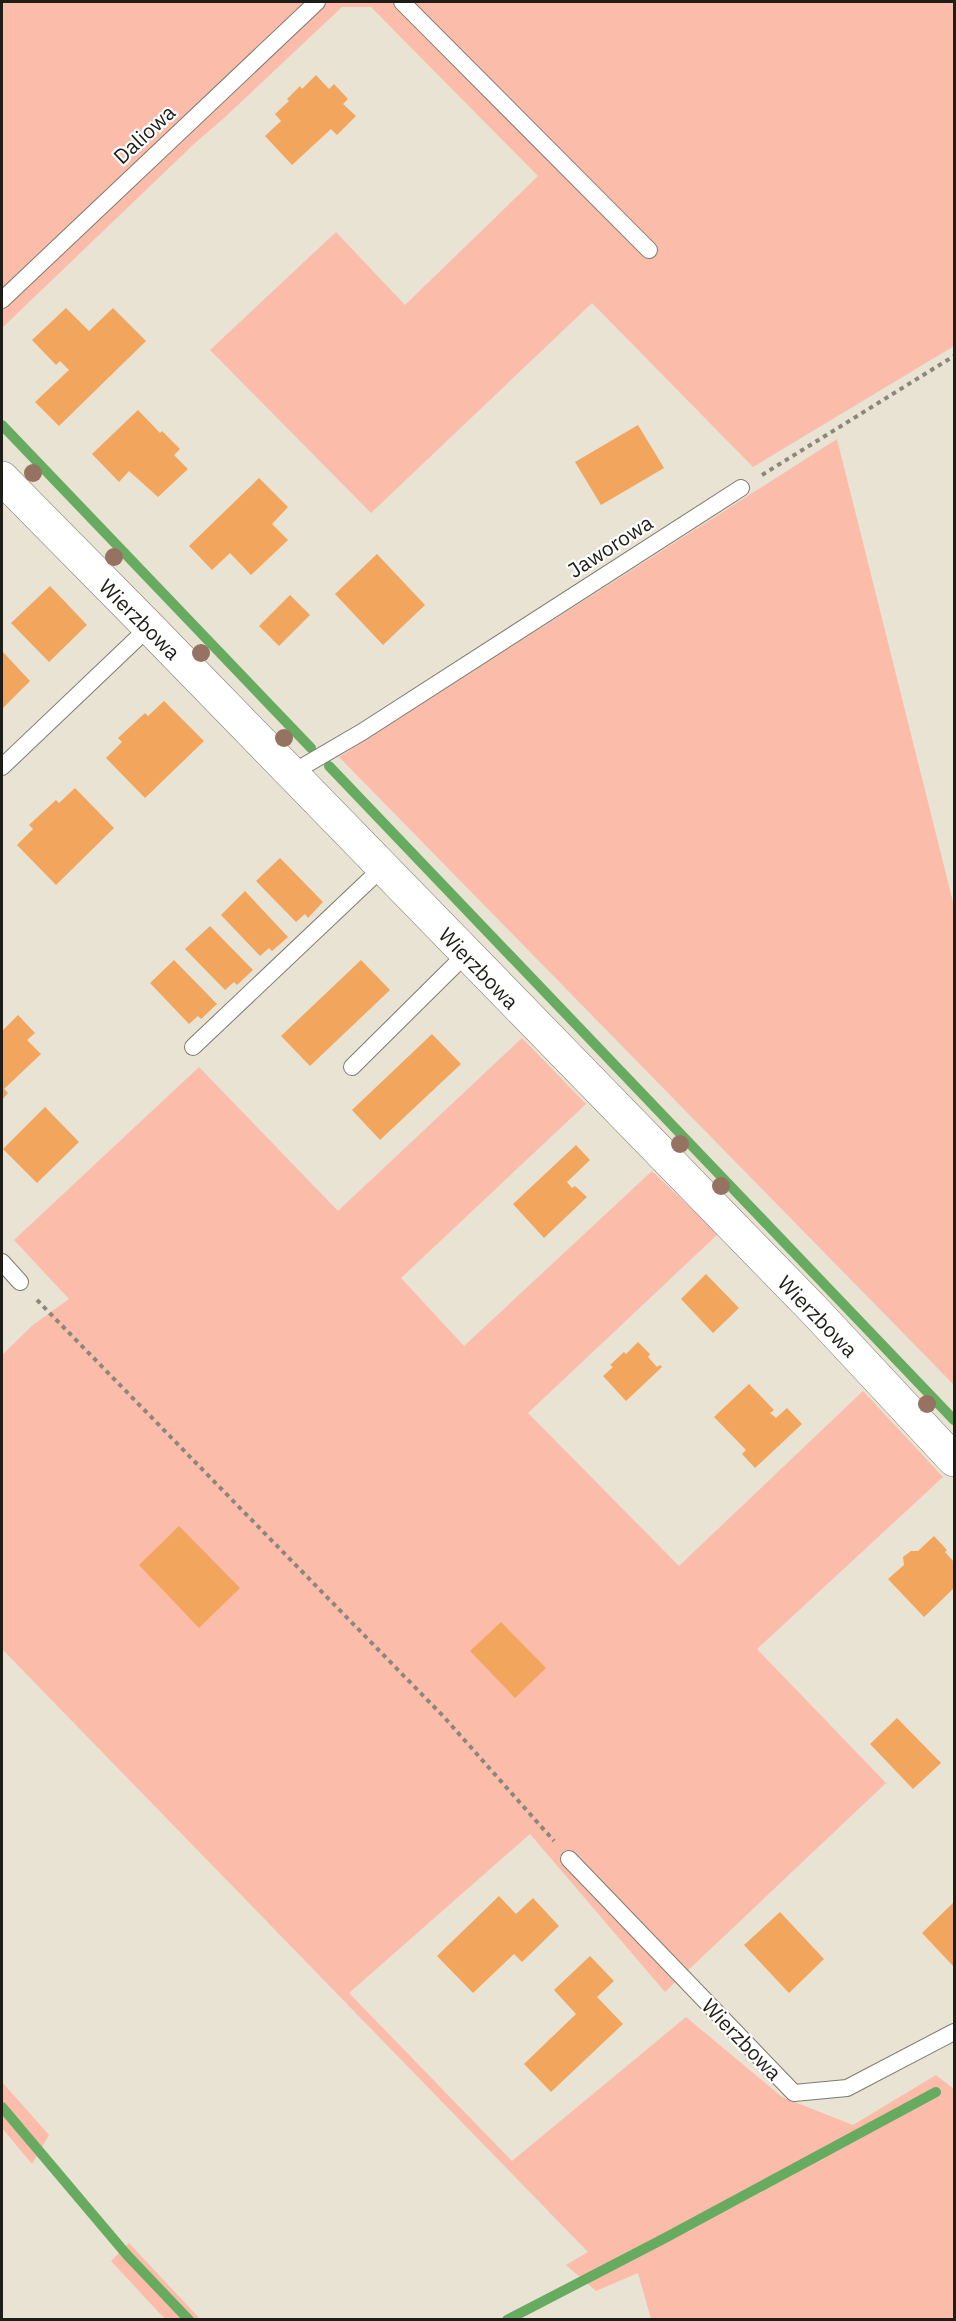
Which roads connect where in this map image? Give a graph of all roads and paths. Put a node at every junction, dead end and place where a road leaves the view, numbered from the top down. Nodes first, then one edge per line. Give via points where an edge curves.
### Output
1 (317, 2) edge
2 (402, 2) edge
3 (649, 250) dead end
4 (2, 300) edge
5 (954, 356) edge
6 (2, 478) edge
7 (741, 488) joint
8 (149, 627) junction
9 (2, 767) edge
10 (290, 774) junction
11 (382, 868) junction
12 (466, 954) junction
13 (193, 1047) dead end
14 (352, 1067) dead end
15 (2, 1262) edge
16 (20, 1282) joint
17 (954, 1460) edge
18 (569, 1859) joint
19 (954, 2032) edge

1 - 4 lane, Daliowa
2 - 3 lane
5 - 7 path
6 - 8 street, Wierzbowa
7 - 10 lane, Jaworowa via 362,732
8 - 9 lane
8 - 10 street, Wierzbowa
10 - 11 street, Wierzbowa
11 - 12 street, Wierzbowa
11 - 13 lane
12 - 14 lane
12 - 17 street, Wierzbowa via 808,1304
15 - 16 lane
16 - 18 path via 444,1717
18 - 19 lane, Wierzbowa via 794,2093 847,2088

